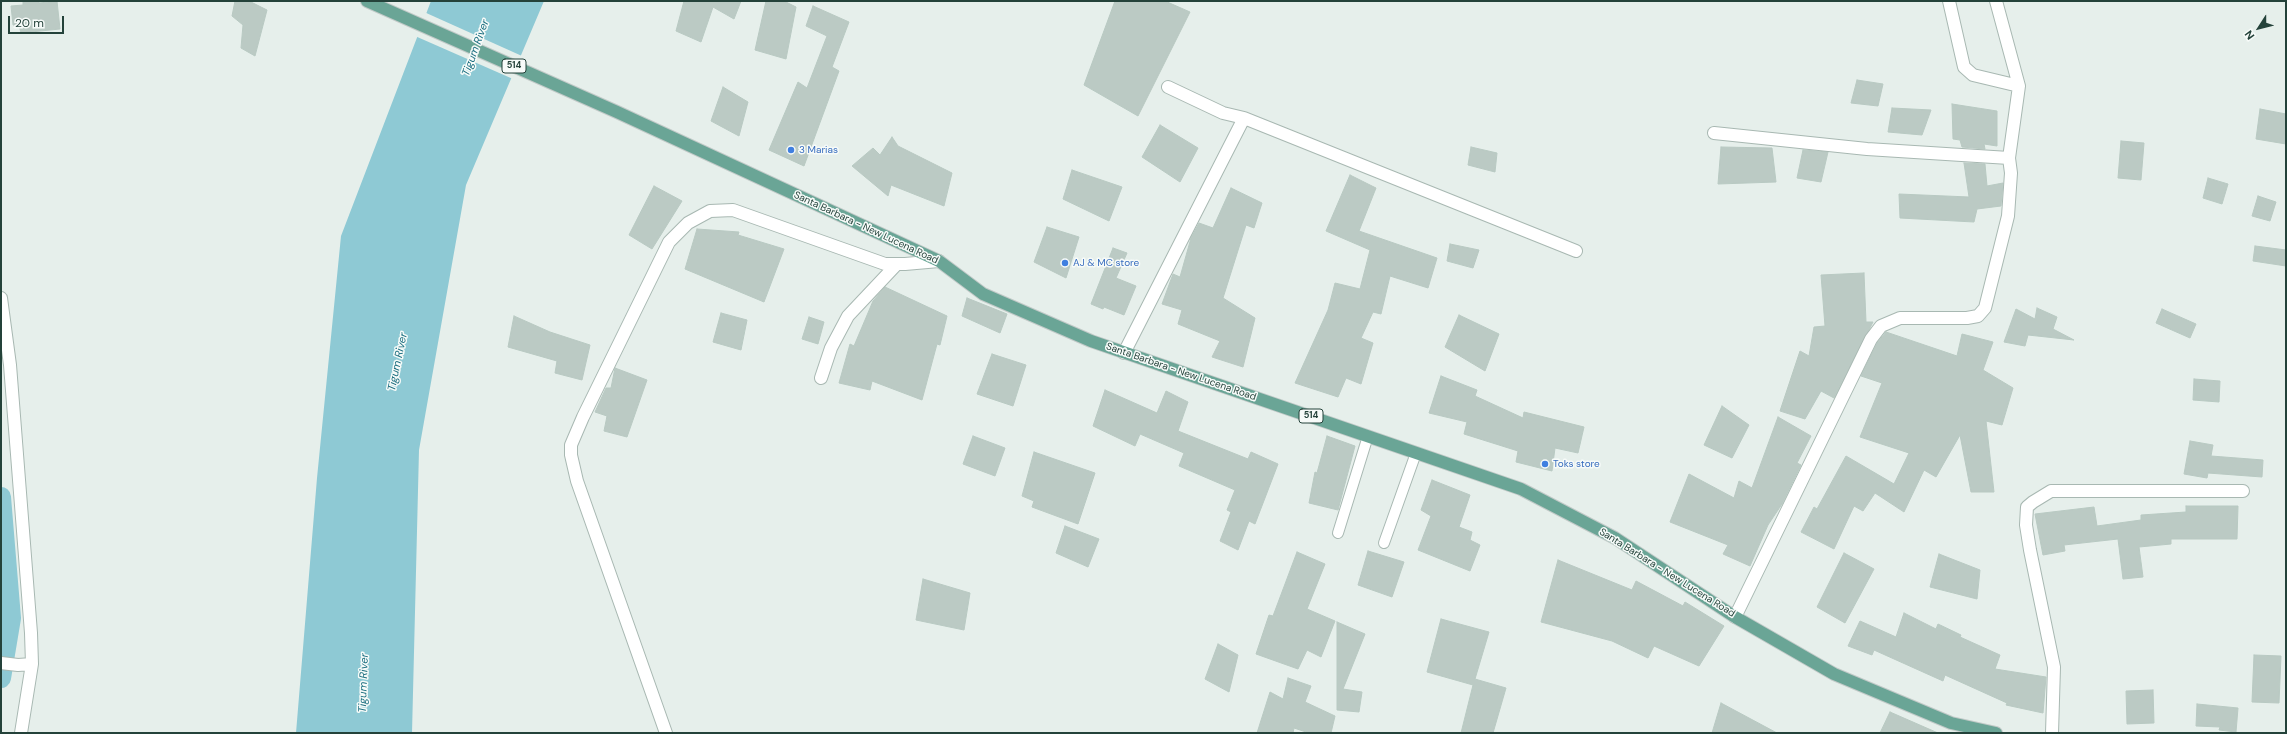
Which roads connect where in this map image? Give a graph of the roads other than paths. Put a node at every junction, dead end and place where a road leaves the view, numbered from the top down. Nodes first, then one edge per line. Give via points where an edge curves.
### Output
1 (367, 1) edge
2 (1949, 1) edge
3 (1996, 1) edge
4 (2019, 86) junction
5 (1168, 87) dead end
6 (1244, 118) junction
7 (1714, 133) dead end
8 (2009, 158) junction
9 (1576, 251) dead end
10 (939, 261) junction
11 (897, 264) junction
12 (1, 298) edge
13 (1124, 353) junction
14 (821, 378) dead end
15 (1368, 436) junction
16 (1416, 453) junction
17 (2243, 491) dead end
18 (1338, 533) dead end
19 (1384, 543) dead end
20 (1735, 617) junction
21 (1, 663) edge
22 (32, 664) junction
23 (21, 733) edge
24 (666, 733) edge
25 (1996, 733) edge
26 (2052, 733) edge

1 - 10 main road, Santa Barbara - New Lucena Road / 514 via 617,112
2 - 4 street via 1964,66 1973,75
3 - 4 street
4 - 8 street
5 - 6 street via 1223,113
6 - 9 street
6 - 13 street
7 - 8 street via 1867,149
8 - 20 street via 2011,173 2008,216 1985,308 1978,316 1967,318 1900,318 1881,326 1855,370
10 - 11 street
10 - 13 main road, Santa Barbara - New Lucena Road / 514 via 983,294
11 - 14 street via 848,316 831,348
11 - 24 street via 885,264 733,210 710,211 688,223 669,242 644,289 583,417 571,445 571,455 577,481
12 - 22 street via 10,372
13 - 15 main road, Santa Barbara - New Lucena Road / 514
15 - 16 main road, Santa Barbara - New Lucena Road / 514
15 - 18 lane
16 - 19 lane
16 - 20 main road, Santa Barbara - New Lucena Road / 514 via 1521,489 1615,538
17 - 26 street via 2051,491 2027,507 2026,525 2030,550 2054,667
20 - 25 main road, Santa Barbara - New Lucena Road / 514 via 1834,674 1951,723
21 - 22 street
22 - 23 street

